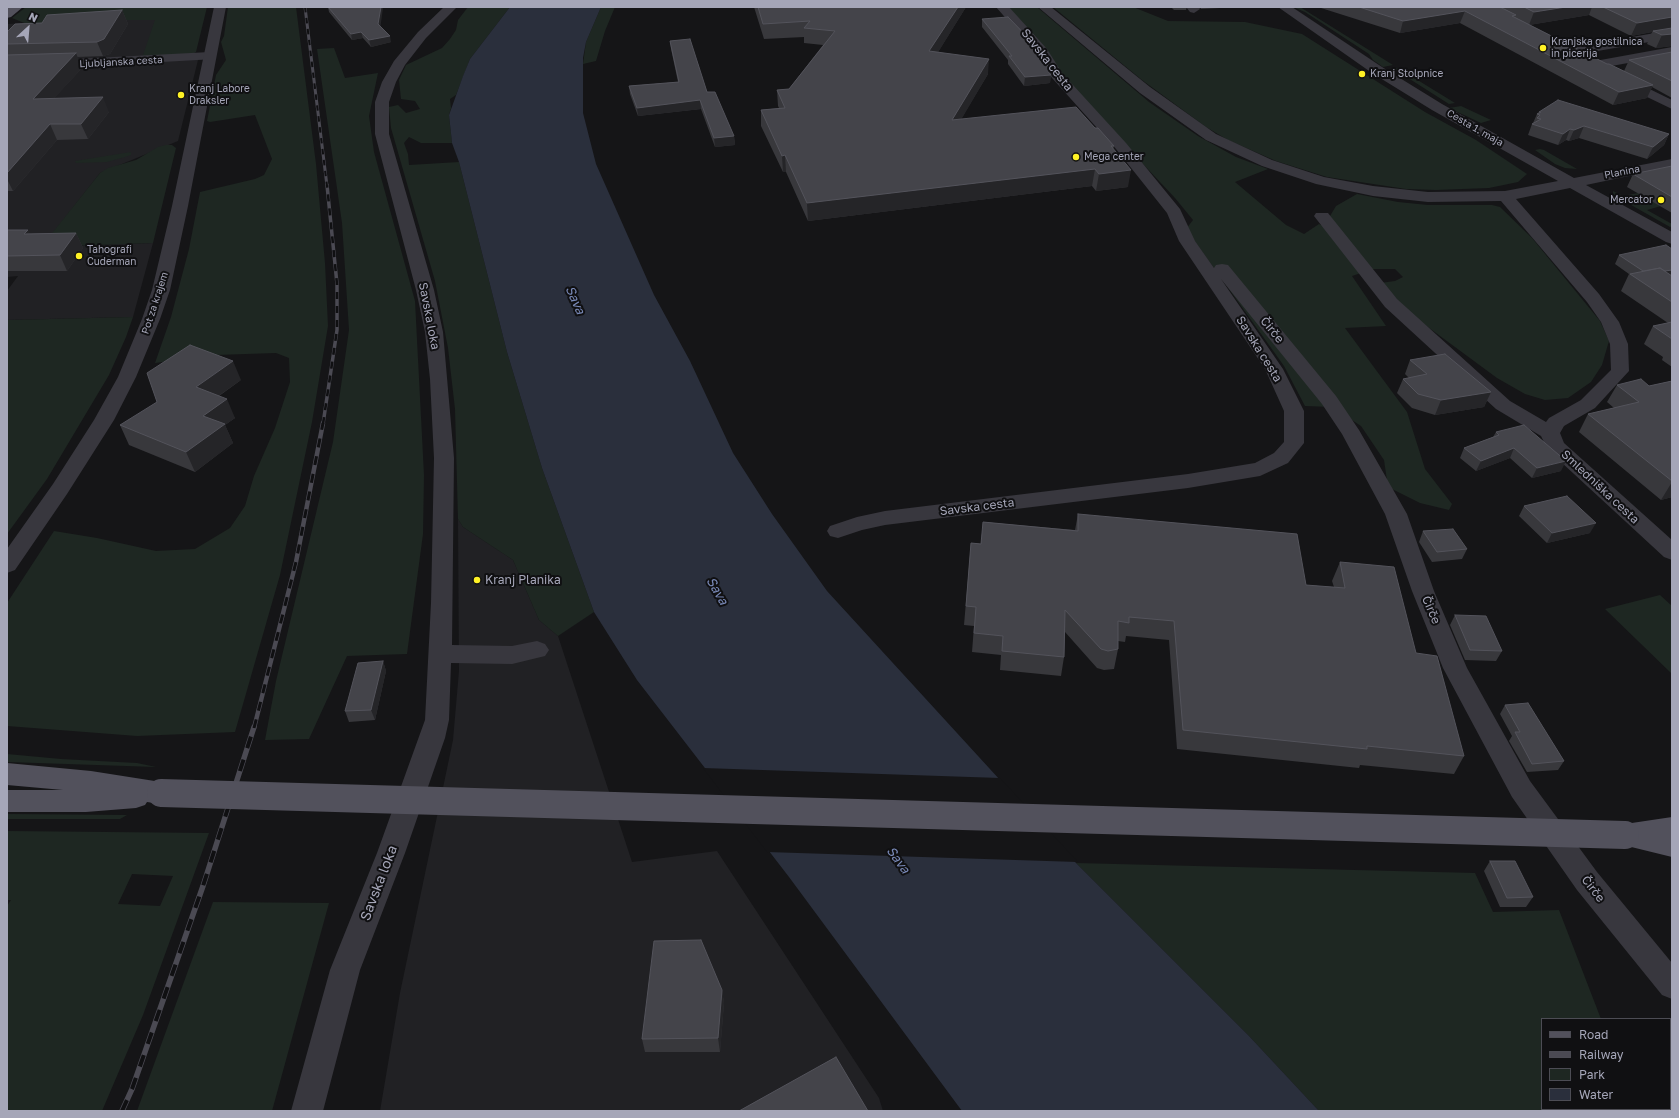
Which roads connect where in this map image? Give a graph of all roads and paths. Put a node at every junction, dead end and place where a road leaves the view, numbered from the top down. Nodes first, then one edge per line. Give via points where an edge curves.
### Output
1 (10, 7) edge
2 (17, 7) edge
3 (220, 7) edge
4 (451, 7) edge
5 (1002, 7) edge
6 (1044, 7) edge
7 (1284, 7) edge
8 (7, 12) edge
9 (1672, 34) edge
10 (1557, 45) edge
11 (1672, 51) edge
12 (1569, 52) junction
13 (210, 56) junction
14 (7, 64) edge
15 (1595, 65) junction
16 (1672, 105) edge
17 (1672, 162) edge
18 (1572, 183) junction
19 (1505, 196) junction
20 (1322, 216) dead end
21 (1672, 239) edge
22 (1187, 241) junction
23 (1550, 434) junction
24 (838, 531) dead end
25 (1672, 552) edge
26 (7, 565) edge
27 (537, 650) dead end
28 (440, 654) junction
29 (7, 774) edge
30 (161, 793) junction
31 (7, 801) edge
32 (1672, 828) edge
33 (1625, 834) junction
34 (1672, 845) edge
35 (1672, 985) edge
36 (307, 1111) edge

1 - 8 main road
2 - 8 main road
3 - 13 street, Pot za krajem
4 - 28 street, Savska loka via 422,35 399,64 388,82 382,102 382,134 434,332 444,458
5 - 22 street, Savska cesta via 1042,52 1056,75 1131,158 1174,212
6 - 19 street via 1186,121 1211,137 1267,163 1321,180 1380,192 1428,197
7 - 18 street, Cesta 1. maja via 1393,80
9 - 12 street
10 - 12 street
11 - 15 street
12 - 15 street
13 - 14 street, Ljubljanska cesta
13 - 26 street, Pot za krajem via 161,290 142,343 104,420
15 - 16 street
17 - 18 street, Planina
18 - 19 street
18 - 21 street, Cesta 1. maja
19 - 23 street via 1593,298 1610,322 1619,344 1620,371 1588,404 1556,422
20 - 23 street via 1391,302 1503,405
22 - 24 street, Savska cesta via 1274,368 1294,410 1294,443 1281,458 1260,469 1188,481 885,518
22 - 35 street, Čirče via 1214,260 1329,400 1352,434 1396,514 1423,591 1455,668 1522,789 1587,881
23 - 25 street, Smledniška cesta via 1555,446
27 - 28 street via 512,655
28 - 36 street, Savska loka via 437,720 432,738 345,970
29 - 30 main road via 91,782
30 - 31 main road via 86,801
30 - 33 main road, bridge
32 - 33 main road
33 - 34 main road

